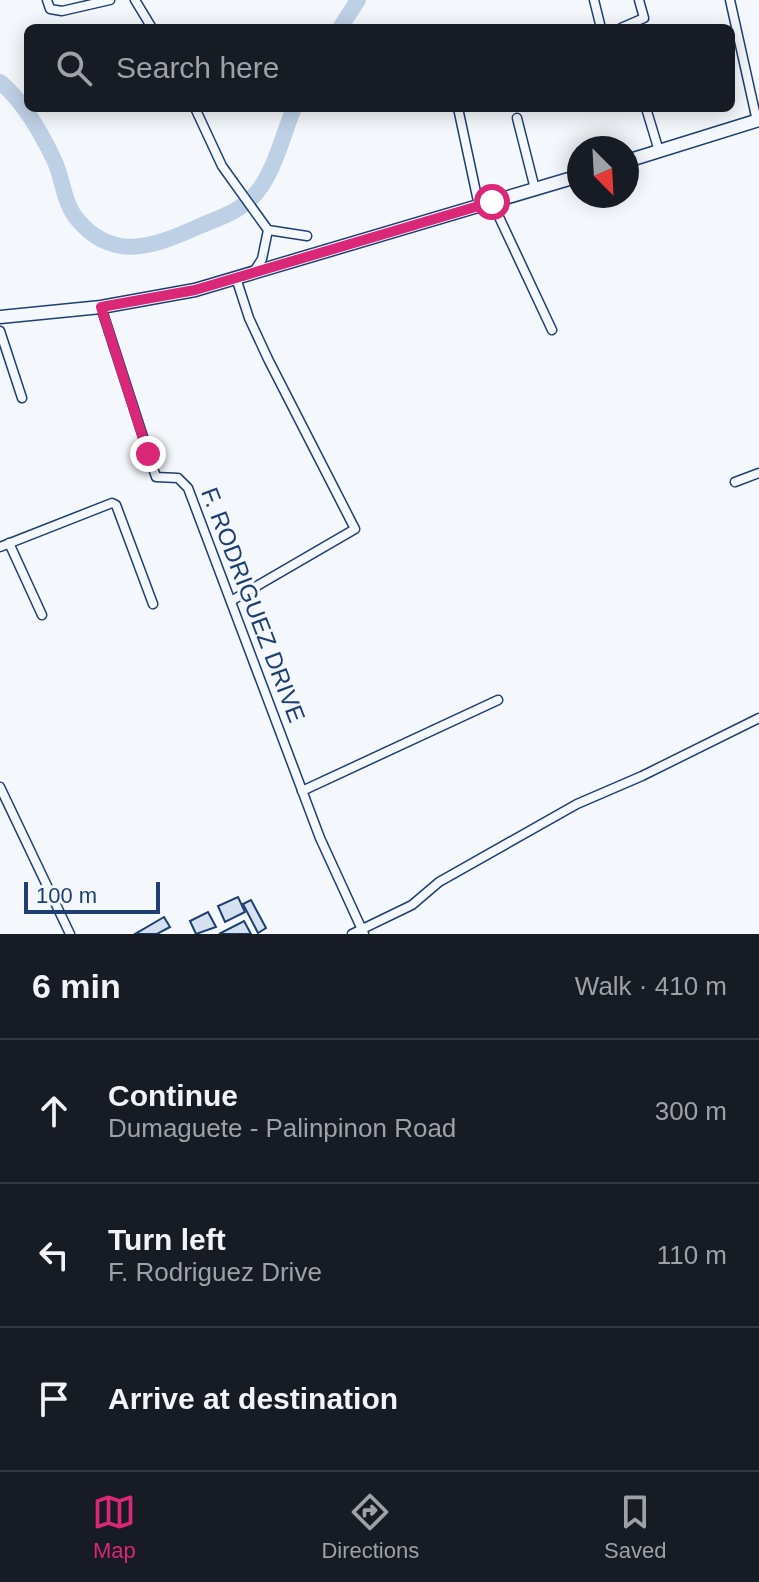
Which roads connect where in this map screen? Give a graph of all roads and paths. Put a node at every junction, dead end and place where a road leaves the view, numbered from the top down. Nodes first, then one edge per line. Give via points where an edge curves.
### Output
1 (47, 0) edge
2 (110, 0) edge
3 (135, 0) edge
4 (594, 0) edge
5 (639, 0) edge
6 (730, 0) edge
7 (150, 24) edge
8 (600, 24) edge
9 (630, 24) edge
10 (197, 112) edge
11 (459, 112) edge
12 (647, 112) edge
13 (517, 118) dead end
14 (758, 120) edge
15 (659, 151) junction
16 (639, 157) edge
17 (567, 180) edge
18 (535, 189) junction
19 (486, 204) junction
20 (268, 230) junction
21 (307, 236) dead end
22 (252, 274) junction
23 (236, 278) junction
24 (101, 307) junction
25 (0, 317) edge
26 (552, 330) dead end
27 (0, 331) edge
28 (22, 398) dead end
29 (759, 473) edge
30 (735, 482) dead end
31 (9, 543) junction
32 (0, 547) edge
33 (231, 601) junction
34 (153, 604) dead end
35 (42, 615) dead end
36 (498, 700) dead end
37 (759, 718) edge
38 (0, 787) edge
39 (302, 791) junction
40 (362, 931) edge
41 (70, 934) edge
42 (352, 934) edge

1 - 2 street via 50,9 62,11
3 - 7 street
4 - 8 street
5 - 9 street via 644,18
6 - 14 street
10 - 20 street via 222,166
11 - 19 street
12 - 15 street
13 - 18 street
14 - 15 main road
15 - 16 main road
17 - 18 main road
18 - 19 main road
19 - 22 main road
19 - 26 street
20 - 21 street
20 - 22 street via 262,259
22 - 23 main road
23 - 24 main road
23 - 33 street via 249,318 355,529
24 - 25 main road
24 - 33 street, F. RODRIGUEZ DRIVE via 156,477 178,478 188,488
27 - 28 street
29 - 30 street
31 - 32 street
31 - 34 street via 112,503
31 - 35 street
33 - 39 street, F. RODRIGUEZ DRIVE
36 - 39 street
37 - 40 street via 577,804
38 - 41 street
39 - 40 street, F. RODRIGUEZ DRIVE
40 - 42 street

